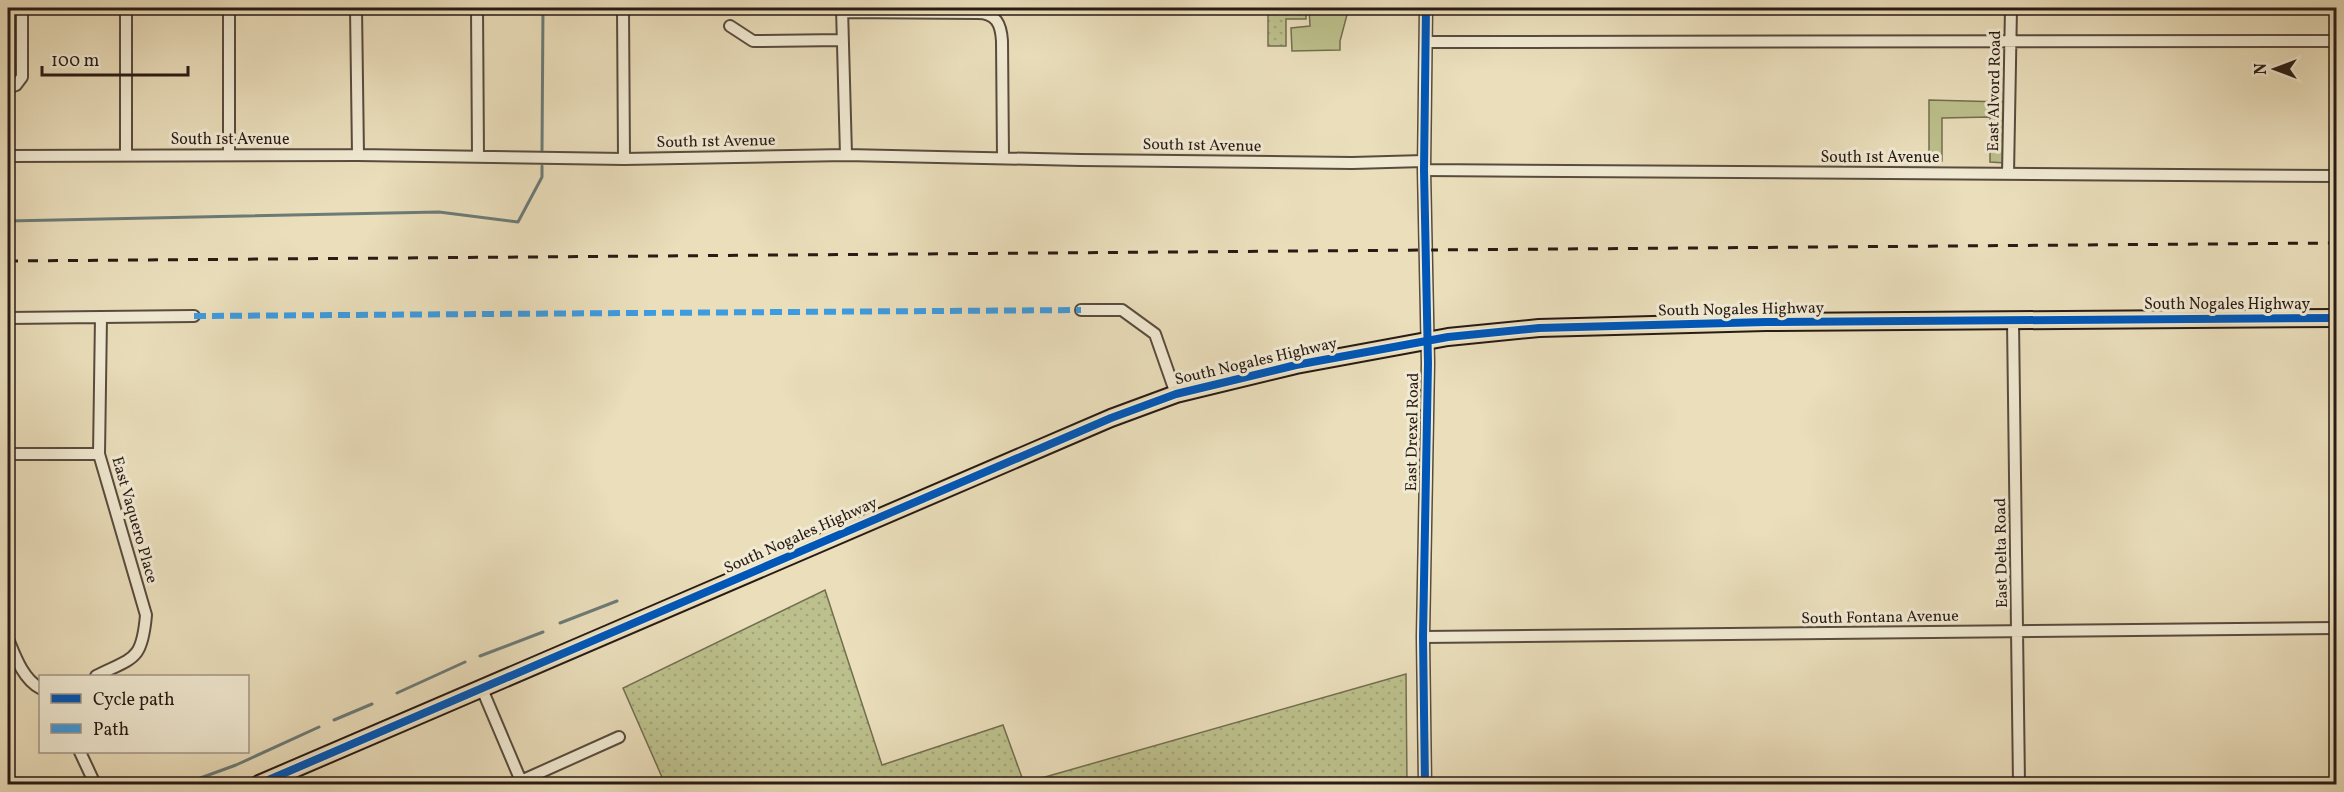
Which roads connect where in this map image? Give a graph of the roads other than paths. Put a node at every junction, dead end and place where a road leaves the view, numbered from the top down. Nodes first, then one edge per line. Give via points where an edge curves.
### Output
1 (22, 8) edge
2 (126, 8) edge
3 (229, 8) edge
4 (356, 8) edge
5 (477, 8) edge
6 (623, 8) edge
7 (1426, 8) edge
8 (2010, 8) edge
9 (842, 10) edge
10 (730, 26) dead end
11 (842, 40) junction
12 (2337, 41) edge
13 (1426, 42) junction
14 (2011, 42) junction
15 (12, 87) edge
16 (229, 155) junction
17 (358, 155) junction
18 (846, 155) junction
19 (8, 156) edge
20 (126, 156) junction
21 (477, 157) junction
22 (1003, 158) junction
23 (624, 159) junction
24 (1424, 166) junction
25 (2008, 174) junction
26 (2337, 176) edge
27 (1081, 310) dead end
28 (194, 316) dead end
29 (101, 317) junction
30 (8, 318) edge
31 (2337, 318) edge
32 (2013, 321) junction
33 (1428, 342) junction
34 (1176, 394) junction
35 (8, 454) edge
36 (99, 454) junction
37 (2337, 628) edge
38 (2019, 631) junction
39 (1423, 637) junction
40 (8, 639) edge
41 (98, 675) edge
42 (39, 688) edge
43 (482, 688) junction
44 (619, 737) dead end
45 (80, 753) edge
46 (517, 783) edge
47 (95, 784) edge
48 (259, 784) edge
49 (1425, 784) edge
50 (2019, 784) edge

1 - 15 street via 22,77
2 - 20 street
3 - 16 street
4 - 17 street
5 - 21 street
6 - 23 street
7 - 13 street, East Drexel Road
8 - 14 street, East Alvord Road
9 - 11 street
9 - 22 street via 986,13 999,17
10 - 11 street via 753,41
11 - 18 street
12 - 14 street
13 - 14 street
13 - 24 street, East Drexel Road
14 - 25 street, East Alvord Road
16 - 17 street, South 1st Avenue
16 - 20 street, South 1st Avenue
17 - 21 street, South 1st Avenue
18 - 22 street, South 1st Avenue
18 - 23 street, South 1st Avenue
19 - 20 street, South 1st Avenue
21 - 23 street, South 1st Avenue
22 - 24 street, South 1st Avenue
24 - 25 street, South 1st Avenue
24 - 33 street, East Drexel Road
25 - 26 street, South 1st Avenue
27 - 34 street via 1122,310 1155,334
28 - 29 street
29 - 30 street
29 - 36 street, East Vaquero Place
31 - 32 main road, South Nogales Highway
32 - 33 main road, South Nogales Highway via 1608,325 1527,329
32 - 38 street, East Delta Road
33 - 34 main road, South Nogales Highway via 1307,362
33 - 39 street, East Drexel Road
34 - 43 main road, South Nogales Highway via 1047,444
35 - 36 street
36 - 41 street, East Vaquero Place via 146,615 144,639 135,656
37 - 38 street, South Fontana Avenue
38 - 39 street, South Fontana Avenue
38 - 50 street, East Delta Road
39 - 49 street, East Drexel Road
40 - 42 street via 19,666
43 - 46 street
43 - 48 main road, South Nogales Highway
44 - 46 street
45 - 47 street

